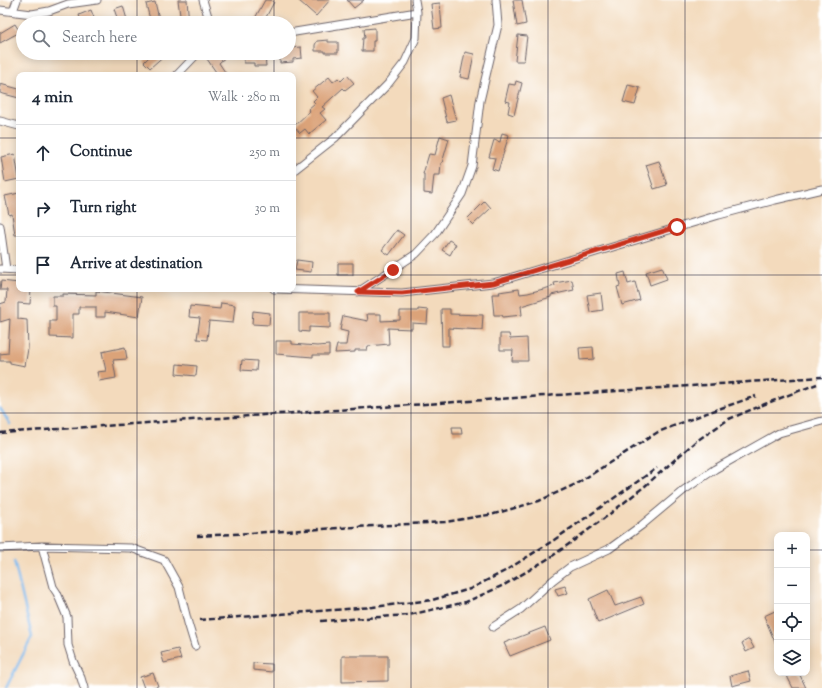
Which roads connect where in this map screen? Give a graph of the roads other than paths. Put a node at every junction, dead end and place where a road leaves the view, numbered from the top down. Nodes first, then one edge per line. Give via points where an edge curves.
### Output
1 (17, 0) edge
2 (97, 0) edge
3 (203, 0) edge
4 (415, 0) edge
5 (496, 0) edge
6 (0, 10) edge
7 (13, 11) junction
8 (417, 12) junction
9 (208, 16) edge
10 (296, 31) edge
11 (191, 60) edge
12 (180, 72) edge
13 (0, 121) edge
14 (16, 125) edge
15 (296, 169) edge
16 (822, 189) edge
17 (0, 226) edge
18 (3, 269) edge
19 (16, 270) edge
20 (296, 290) edge
21 (358, 292) junction
22 (822, 421) edge
23 (42, 546) junction
24 (0, 548) edge
25 (493, 627) dead end
26 (195, 646) dead end
27 (84, 688) edge

1 - 7 street
2 - 7 street via 68,4 32,14
3 - 9 street
4 - 8 street
5 - 21 street via 498,25 480,101 472,166 462,194 435,234 416,254
6 - 7 street
8 - 10 street
8 - 15 street via 416,38 405,62 388,84 335,138
11 - 12 street
13 - 14 street
16 - 21 street via 705,219 493,283 402,293
17 - 18 street
18 - 19 street
20 - 21 street
22 - 25 street via 779,433 715,469 609,549 570,567 521,609
23 - 24 street
23 - 26 street via 132,548 164,560 179,587
23 - 27 street via 53,587 67,617 69,650

